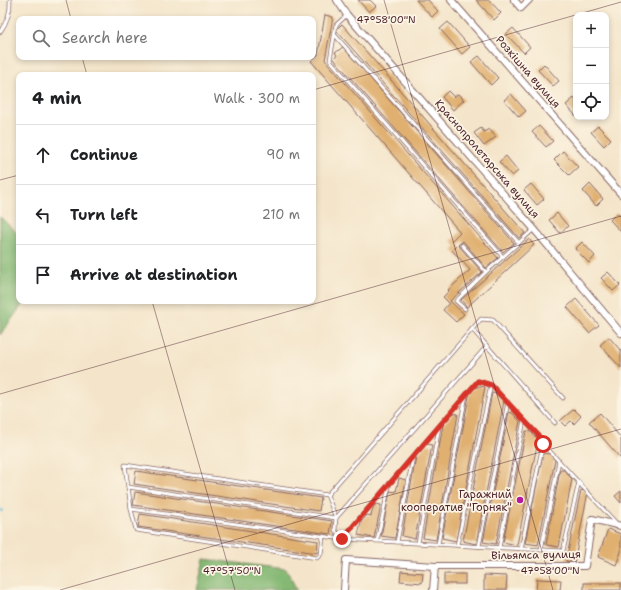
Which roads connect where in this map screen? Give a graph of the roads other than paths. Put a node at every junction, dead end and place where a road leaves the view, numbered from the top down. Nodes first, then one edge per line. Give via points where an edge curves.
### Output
1 (10, 0) edge
2 (337, 0) edge
3 (451, 0) edge
4 (514, 0) edge
5 (529, 0) edge
6 (347, 15) junction
7 (0, 32) edge
8 (333, 33) junction
9 (621, 194) edge
10 (534, 229) junction
11 (519, 243) junction
12 (462, 245) dead end
13 (503, 257) junction
14 (486, 272) junction
15 (464, 309) dead end
16 (472, 329) junction
17 (621, 333) edge
18 (487, 346) junction
19 (491, 385) junction
20 (466, 394) junction
21 (563, 398) dead end
22 (508, 402) junction
23 (524, 420) junction
24 (555, 423) dead end
25 (439, 426) junction
26 (543, 444) junction
27 (414, 455) junction
28 (560, 461) junction
29 (579, 482) junction
30 (389, 484) junction
31 (128, 487) junction
32 (327, 495) junction
33 (131, 509) junction
34 (336, 518) junction
35 (620, 526) edge
36 (323, 536) junction
37 (342, 539) junction
38 (377, 541) junction
39 (397, 542) junction
40 (418, 543) junction
41 (438, 544) junction
42 (457, 545) junction
43 (479, 546) junction
44 (499, 548) junction
45 (521, 549) junction
46 (541, 550) junction
47 (434, 566) junction
48 (344, 590) edge
49 (433, 590) edge

1 - 7 lane via 6,24
2 - 6 street, Краснопролетарська вулиця
3 - 9 street, Розкішна вулиця
4 - 5 street via 521,8
6 - 8 lane via 336,25
6 - 10 street, Краснопролетарська вулиця
8 - 11 lane
8 - 13 lane via 330,60
10 - 11 lane
10 - 17 street, Краснопролетарська вулиця
11 - 13 lane
12 - 14 lane
13 - 14 lane
14 - 15 lane via 456,302
16 - 18 lane
16 - 21 lane via 481,318 493,320
16 - 32 lane
18 - 24 lane
18 - 34 lane
19 - 20 lane via 478,381
19 - 22 lane
19 - 42 lane
20 - 25 lane
20 - 41 lane
22 - 23 lane
22 - 43 lane
23 - 26 lane
23 - 44 lane
25 - 27 lane
25 - 40 lane
26 - 28 lane
26 - 45 lane
27 - 30 lane
27 - 39 lane
28 - 29 lane
28 - 46 lane
29 - 35 lane
29 - 46 lane via 563,551
30 - 37 lane
30 - 38 lane
31 - 32 lane via 125,465
31 - 33 lane
31 - 34 lane
32 - 34 lane
33 - 36 lane
33 - 36 lane via 136,530 317,558 321,554
34 - 37 lane via 335,530
35 - 47 street, Вільямса вулиця via 592,519 585,566
36 - 37 lane
37 - 38 lane
38 - 39 lane
39 - 40 lane
40 - 41 lane
41 - 42 lane
42 - 43 lane
43 - 44 lane
44 - 45 lane
45 - 46 lane
47 - 48 street, Вільямса вулиця via 346,560
47 - 49 street

